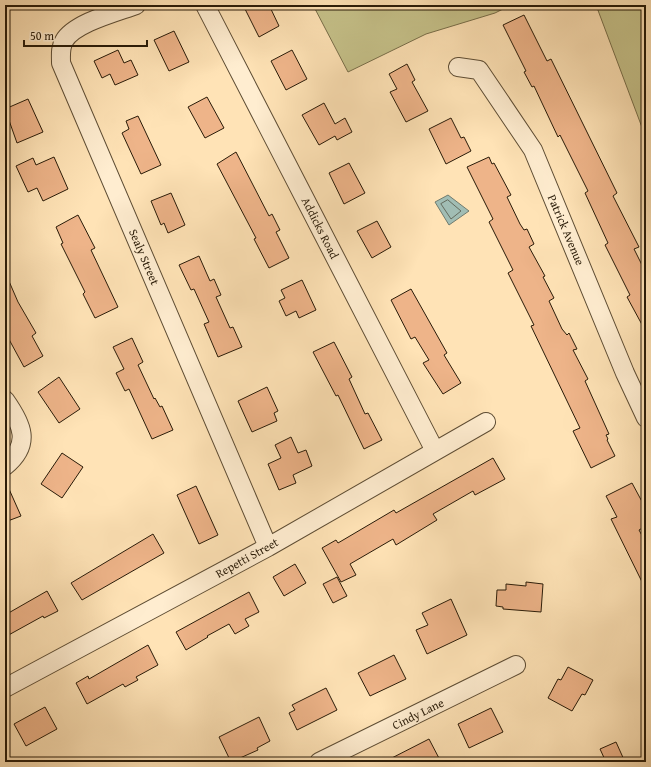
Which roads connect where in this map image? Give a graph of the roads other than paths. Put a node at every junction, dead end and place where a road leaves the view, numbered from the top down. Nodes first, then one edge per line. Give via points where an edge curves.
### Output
1 (136, 5) edge
2 (205, 5) edge
3 (458, 67) dead end
4 (5, 400) edge
5 (646, 418) edge
6 (486, 422) dead end
7 (435, 451) junction
8 (5, 466) edge
9 (268, 547) junction
10 (516, 665) dead end
11 (5, 688) edge
12 (319, 762) edge

1 - 9 street, Sealy Street via 71,32 64,41 61,63
2 - 7 street, Addicks Road
3 - 5 street, Patrick Avenue via 479,70 533,150
4 - 8 street via 21,425 22,436 21,447 15,458
6 - 7 street, Repetti Street
7 - 9 street, Repetti Street
9 - 11 street, Repetti Street
10 - 12 street, Cindy Lane

